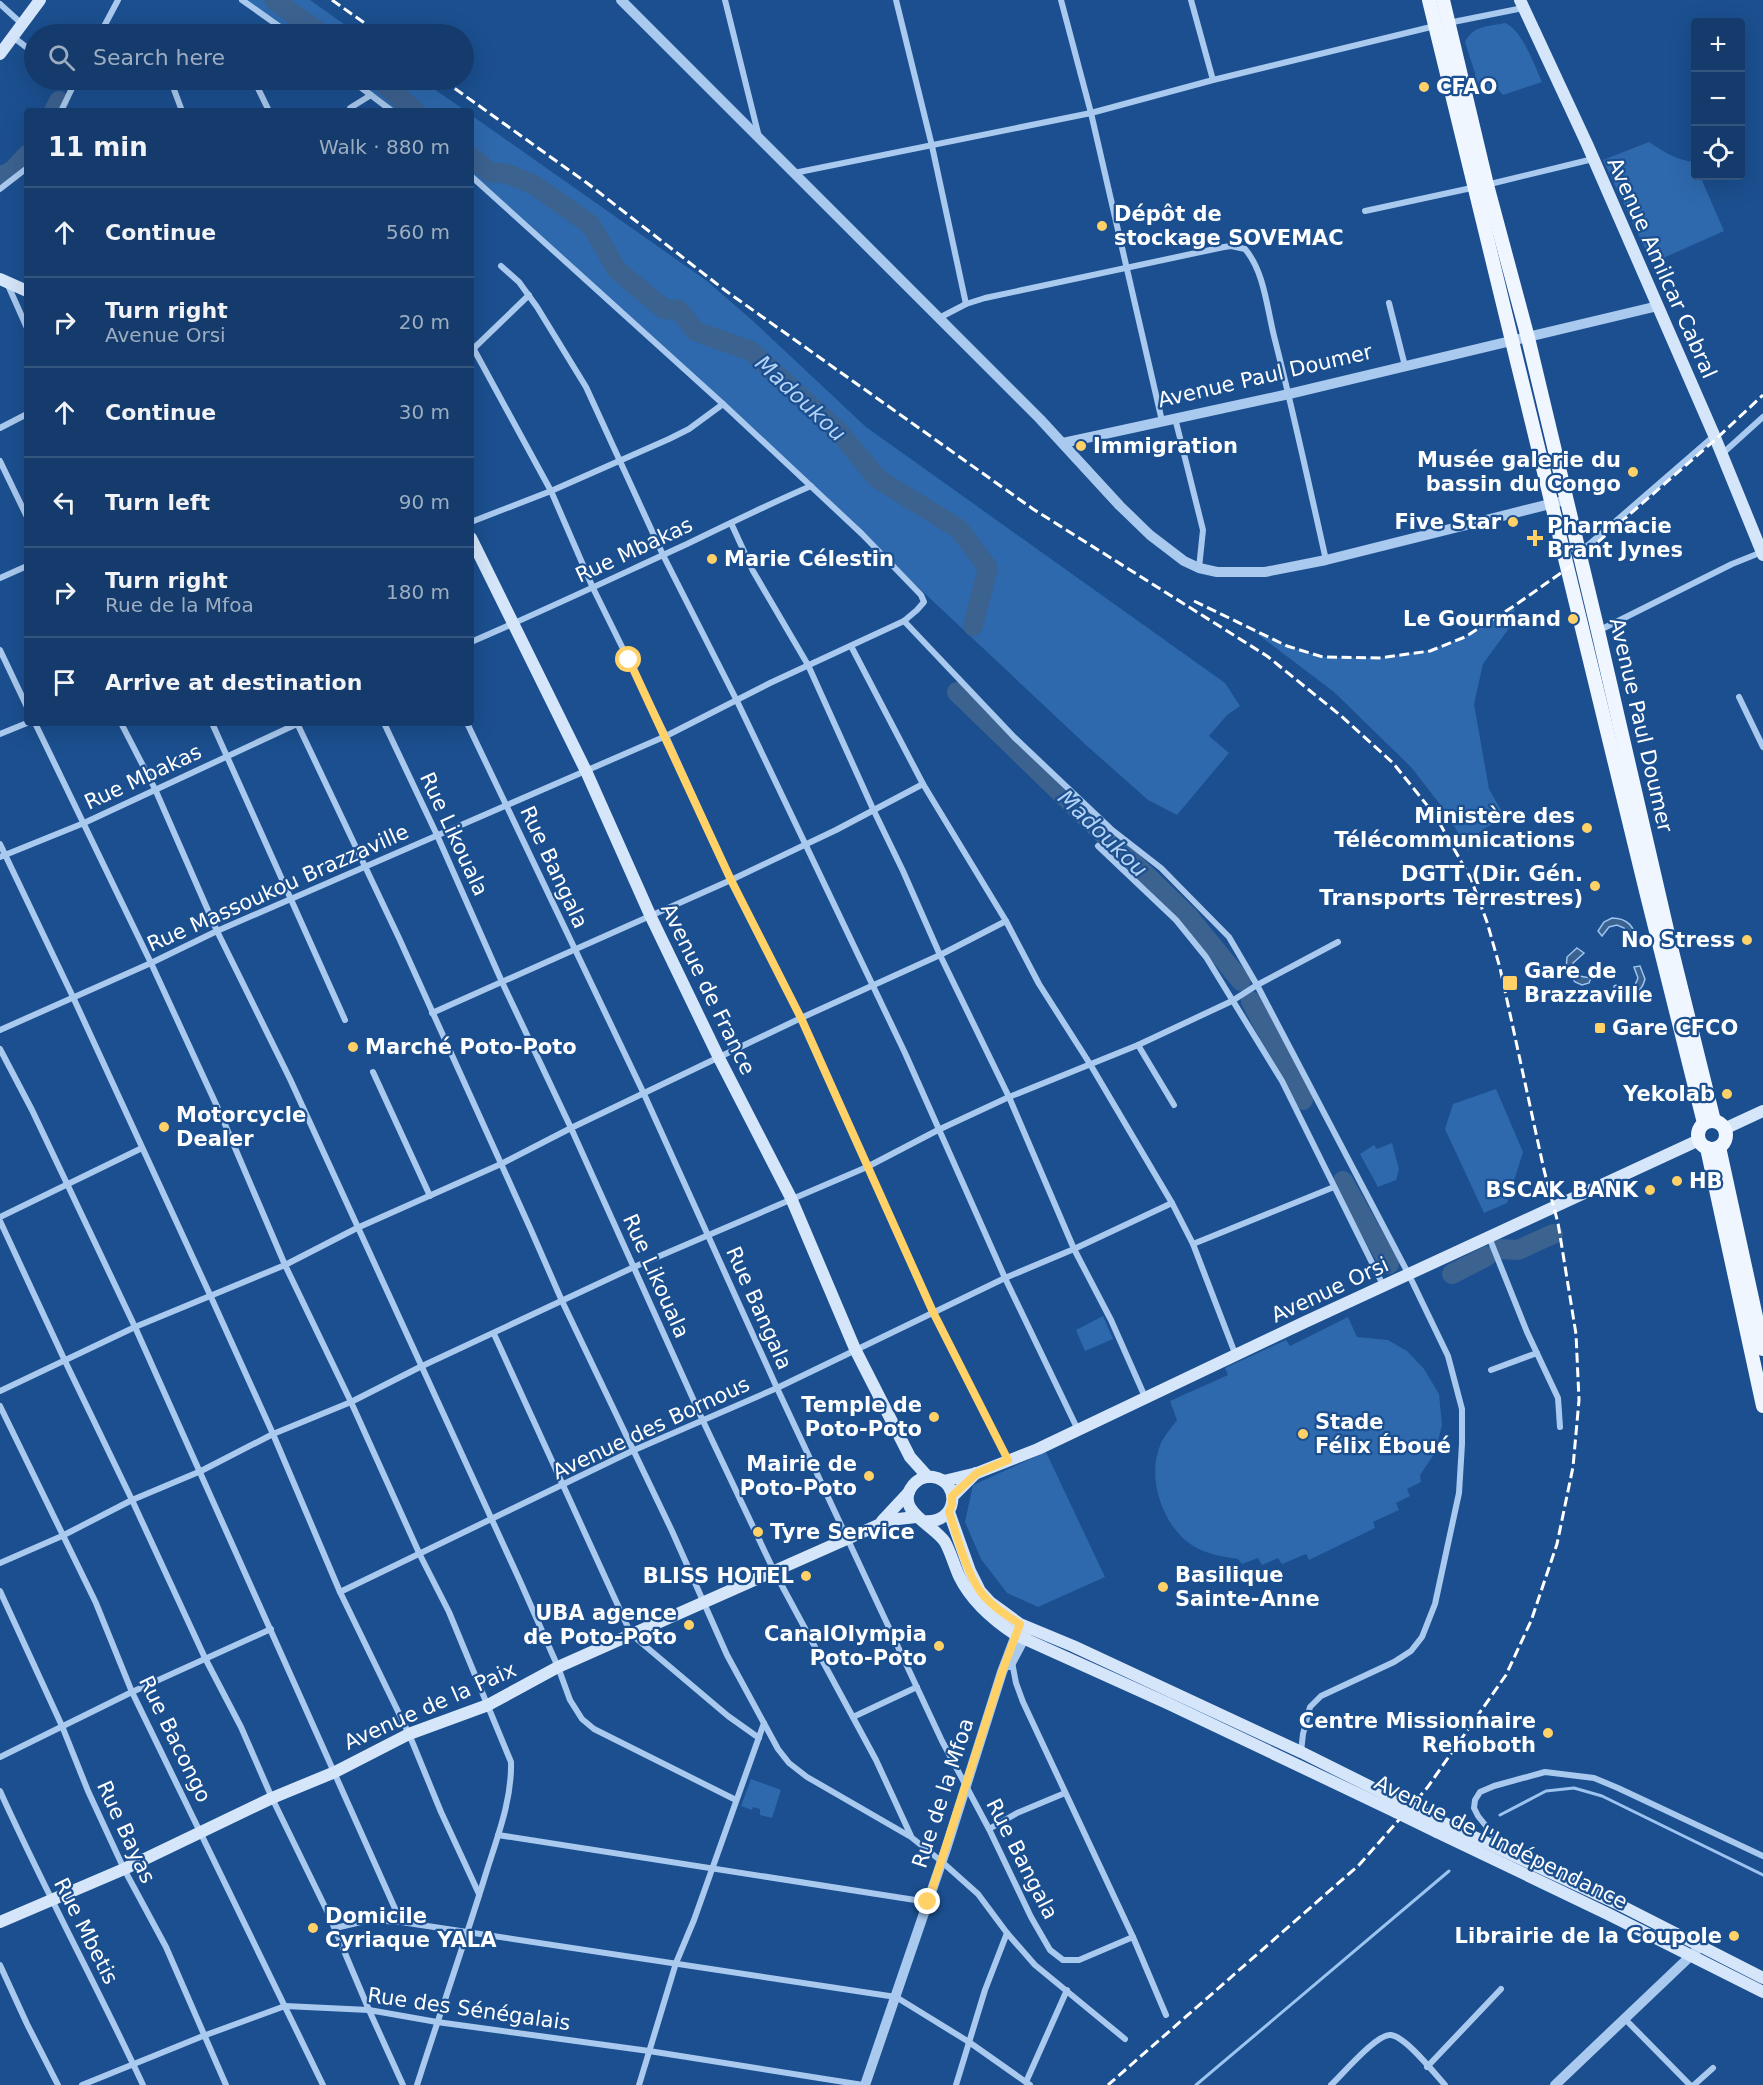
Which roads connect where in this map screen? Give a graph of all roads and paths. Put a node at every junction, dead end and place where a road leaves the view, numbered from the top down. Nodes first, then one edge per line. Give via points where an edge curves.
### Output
1 (40, 0) edge
2 (118, 0) edge
3 (242, 0) edge
4 (621, 0) edge
5 (725, 0) edge
6 (896, 0) edge
7 (1061, 0) edge
8 (1191, 0) edge
9 (1429, 0) edge
10 (1443, 0) edge
11 (0, 4) edge
12 (1522, 4) edge
13 (22, 24) junction
14 (105, 24) edge
15 (276, 24) edge
16 (1442, 25) junction
17 (13, 37) junction
18 (24, 45) edge
19 (0, 54) edge
20 (1213, 80) junction
21 (70, 90) edge
22 (174, 90) edge
23 (259, 90) edge
24 (364, 90) edge
25 (371, 95) junction
26 (62, 108) edge
27 (181, 108) edge
28 (268, 108) edge
29 (352, 108) edge
30 (388, 108) edge
31 (1091, 113) junction
32 (760, 140) junction
33 (932, 146) junction
34 (1593, 159) junction
35 (24, 170) edge
36 (794, 173) junction
37 (474, 179) edge
38 (1480, 187) junction
39 (0, 189) edge
40 (1365, 211) dead end
41 (501, 266) dead end
42 (1127, 266) junction
43 (4, 281) edge
44 (1514, 286) junction
45 (1499, 289) junction
46 (24, 290) edge
47 (529, 295) junction
48 (1389, 303) dead end
49 (966, 304) junction
50 (1658, 306) junction
51 (939, 318) junction
52 (24, 322) edge
53 (1528, 338) junction
54 (1512, 342) junction
55 (474, 346) edge
56 (474, 352) edge
57 (1405, 366) junction
58 (1289, 394) junction
59 (723, 404) junction
60 (24, 416) edge
61 (1763, 417) edge
62 (1175, 418) junction
63 (1162, 421) junction
64 (0, 428) edge
65 (1714, 435) junction
66 (1063, 443) junction
67 (1722, 454) junction
68 (620, 460) junction
69 (0, 461) edge
70 (1558, 464) junction
71 (1543, 468) junction
72 (811, 486) junction
73 (551, 491) junction
74 (1567, 500) junction
75 (1552, 504) junction
76 (24, 512) edge
77 (474, 521) edge
78 (731, 523) junction
79 (474, 544) edge
80 (1579, 553) junction
81 (1763, 553) edge
82 (663, 555) junction
83 (1326, 560) junction
84 (1567, 564) junction
85 (24, 567) edge
86 (1199, 568) junction
87 (0, 578) edge
88 (593, 588) junction
89 (904, 621) junction
90 (513, 624) junction
91 (1598, 631) junction
92 (1584, 637) junction
93 (474, 641) edge
94 (851, 646) junction
95 (0, 650) edge
96 (808, 665) junction
97 (1739, 697) dead end
98 (24, 700) edge
99 (737, 701) junction
100 (24, 724) edge
101 (36, 726) edge
102 (123, 726) edge
103 (213, 726) edge
104 (292, 726) edge
105 (299, 726) edge
106 (385, 726) edge
107 (468, 726) edge
108 (0, 734) edge
109 (666, 736) junction
110 (1763, 747) edge
111 (228, 756) junction
112 (586, 771) junction
113 (923, 784) junction
114 (155, 789) junction
115 (506, 806) junction
116 (873, 809) junction
117 (84, 822) junction
118 (1636, 822) junction
119 (437, 835) junction
120 (0, 844) edge
121 (805, 844) junction
122 (1098, 846) dead end
123 (2, 856) edge
124 (365, 866) junction
125 (731, 880) junction
126 (291, 900) junction
127 (651, 917) junction
128 (1006, 921) junction
129 (217, 931) junction
130 (1338, 942) dead end
131 (575, 950) junction
132 (939, 955) junction
133 (151, 963) junction
134 (502, 982) junction
135 (871, 985) junction
136 (1257, 985) junction
137 (73, 997) junction
138 (1232, 1001) junction
139 (432, 1013) junction
140 (801, 1018) junction
141 (345, 1020) dead end
142 (0, 1030) edge
143 (1138, 1045) junction
144 (0, 1049) edge
145 (719, 1058) junction
146 (1090, 1064) junction
147 (373, 1072) dead end
148 (644, 1094) junction
149 (1009, 1097) junction
150 (1174, 1105) dead end
151 (1763, 1111) edge
152 (1714, 1124) junction
153 (571, 1128) junction
154 (938, 1130) junction
155 (1708, 1145) junction
156 (142, 1148) junction
157 (501, 1164) junction
158 (867, 1167) junction
159 (67, 1186) junction
160 (1334, 1187) junction
161 (430, 1196) junction
162 (791, 1198) junction
163 (1172, 1203) junction
164 (0, 1219) edge
165 (357, 1228) junction
166 (708, 1236) junction
167 (1489, 1237) junction
168 (1193, 1244) junction
169 (1074, 1249) junction
170 (285, 1265) junction
171 (634, 1267) junction
172 (1408, 1275) junction
173 (1005, 1278) junction
174 (1384, 1287) junction
175 (211, 1296) junction
176 (562, 1301) junction
177 (933, 1312) junction
178 (135, 1327) junction
179 (494, 1334) junction
180 (855, 1349) junction
181 (1763, 1349) edge
182 (1537, 1353) junction
183 (1236, 1356) junction
184 (65, 1361) junction
185 (420, 1367) junction
186 (1491, 1370) dead end
187 (777, 1388) junction
188 (0, 1391) edge
189 (1145, 1397) junction
190 (351, 1402) junction
191 (0, 1406) edge
192 (1763, 1406) edge
193 (703, 1421) junction
194 (1560, 1427) dead end
195 (1078, 1430) junction
196 (273, 1434) junction
197 (632, 1451) junction
198 (910, 1456) junction
199 (1008, 1460) junction
200 (201, 1471) junction
201 (977, 1473) junction
202 (928, 1477) junction
203 (944, 1481) junction
204 (562, 1486) junction
205 (911, 1489) junction
206 (952, 1496) junction
207 (132, 1500) junction
208 (949, 1512) junction
209 (490, 1519) junction
210 (920, 1519) junction
211 (876, 1526) junction
212 (62, 1536) junction
213 (848, 1539) junction
214 (420, 1555) junction
215 (0, 1563) edge
216 (774, 1571) junction
217 (0, 1591) edge
218 (340, 1592) junction
219 (703, 1603) junction
220 (271, 1629) junction
221 (1022, 1631) junction
222 (631, 1634) junction
223 (204, 1658) junction
224 (1010, 1658) junction
225 (558, 1667) junction
226 (917, 1687) junction
227 (132, 1692) junction
228 (488, 1705) junction
229 (853, 1717) junction
230 (764, 1723) junction
231 (62, 1726) junction
232 (409, 1734) junction
233 (759, 1738) junction
234 (1301, 1752) junction
235 (0, 1757) edge
236 (335, 1772) junction
237 (966, 1787) junction
238 (0, 1791) edge
239 (1065, 1793) junction
240 (272, 1798) junction
241 (736, 1800) junction
242 (1398, 1807) junction
243 (1439, 1827) junction
244 (989, 1829) junction
245 (201, 1833) junction
246 (498, 1835) junction
247 (911, 1837) junction
248 (1506, 1851) junction
249 (1763, 1856) edge
250 (941, 1862) junction
251 (124, 1869) junction
252 (711, 1869) junction
253 (480, 1895) junction
254 (51, 1900) junction
255 (928, 1902) junction
256 (0, 1922) edge
257 (401, 1922) junction
258 (335, 1928) junction
259 (469, 1931) junction
260 (1007, 1933) junction
261 (1133, 1937) junction
262 (1701, 1946) junction
263 (1691, 1956) junction
264 (675, 1963) junction
265 (0, 1965) edge
266 (1763, 1978) edge
267 (1501, 1989) dead end
268 (1067, 1990) junction
269 (1763, 1992) edge
270 (896, 1997) junction
271 (285, 2006) junction
272 (369, 2010) junction
273 (1166, 2015) dead end
274 (1624, 2018) junction
275 (438, 2022) junction
276 (203, 2036) junction
277 (1125, 2039) dead end
278 (969, 2042) junction
279 (649, 2051) junction
280 (133, 2063) junction
281 (1427, 2067) junction
282 (1713, 2068) dead end
283 (1028, 2084) edge
284 (58, 2085) edge
285 (82, 2085) edge
286 (143, 2085) edge
287 (226, 2085) edge
288 (323, 2085) edge
289 (403, 2085) edge
290 (417, 2085) edge
291 (639, 2085) edge
292 (864, 2085) edge
293 (956, 2085) edge
294 (1331, 2085) edge
295 (1445, 2085) edge
296 (1555, 2085) edge
297 (1692, 2085) edge

1 - 13 main road
2 - 14 street
3 - 15 street
4 - 32 street
5 - 32 street
6 - 33 street
7 - 31 street
8 - 20 street
9 - 16 main road, Avenue Paul Doumer
10 - 16 main road, Avenue Paul Doumer
11 - 13 street
12 - 16 street
12 - 34 main road, Avenue Amilcar Cabral
13 - 17 main road
16 - 20 street
16 - 38 main road, Avenue Paul Doumer
17 - 18 street
17 - 19 main road
20 - 31 street
21 - 26 street
22 - 27 street
23 - 28 street
24 - 25 street
25 - 29 street
25 - 30 street
31 - 33 street
31 - 42 street
32 - 36 street
33 - 36 street
33 - 49 street
34 - 38 street
34 - 50 main road, Avenue Amilcar Cabral
35 - 39 street
36 - 51 street
37 - 59 street
38 - 40 street
38 - 44 main road, Avenue Paul Doumer
38 - 45 main road, Avenue Paul Doumer
41 - 47 street
42 - 49 street
42 - 58 street via 1231,246 1245,249 1257,269
42 - 63 street
43 - 46 main road
43 - 52 street
44 - 45 main road
44 - 53 main road, Avenue Paul Doumer
45 - 54 main road, Avenue Paul Doumer
47 - 55 street
47 - 68 street via 573,364
48 - 57 street
49 - 51 street
50 - 53 street, Avenue Paul Doumer
50 - 65 main road, Avenue Amilcar Cabral
51 - 66 street
53 - 54 street, Avenue Paul Doumer
53 - 70 main road, Avenue Paul Doumer
54 - 57 street, Avenue Paul Doumer
54 - 71 main road, Avenue Paul Doumer
56 - 73 street
57 - 58 street, Avenue Paul Doumer
58 - 62 street, Avenue Paul Doumer
58 - 83 street
59 - 68 street via 689,429
59 - 72 street
60 - 64 street
61 - 67 street
62 - 63 street, Avenue Paul Doumer
62 - 86 street via 1203,530
63 - 66 street, Avenue Paul Doumer
65 - 67 main road, Avenue Amilcar Cabral
65 - 80 street
66 - 86 street via 1150,535
67 - 81 main road, Avenue Amilcar Cabral
68 - 73 street
68 - 82 street
69 - 76 street
70 - 71 main road
70 - 74 main road, Avenue Paul Doumer
71 - 75 main road, Avenue Paul Doumer
72 - 78 street, Rue Mbakas
72 - 89 street, Rue Massoukou Brazzaville via 921,595 924,602
73 - 77 street
73 - 88 street
74 - 75 street
74 - 80 main road, Avenue Paul Doumer
75 - 83 street
75 - 84 main road, Avenue Paul Doumer
78 - 82 street, Rue Mbakas
78 - 96 street via 753,571
79 - 90 main road, Avenue de France
80 - 84 street
80 - 91 main road, Avenue Paul Doumer
81 - 91 street via 1732,564
82 - 88 street, Rue Mbakas
82 - 99 street
83 - 86 street via 1264,572
84 - 92 main road, Avenue Paul Doumer
85 - 87 street
88 - 90 street, Rue Mbakas
88 - 109 street
89 - 94 street, Rue Massoukou Brazzaville
89 - 136 street via 1014,737 1111,829 1194,900 1229,937
90 - 93 street, Rue Mbakas
90 - 112 main road, Avenue de France
91 - 92 street
91 - 118 main road, Avenue Paul Doumer
92 - 118 main road, Avenue Paul Doumer
94 - 96 street, Rue Massoukou Brazzaville
94 - 113 street
95 - 98 street
96 - 99 street, Rue Massoukou Brazzaville
96 - 116 street
97 - 110 street
99 - 109 street, Rue Massoukou Brazzaville
99 - 121 street
100 - 108 street
101 - 117 street
102 - 114 street
103 - 111 street
104 - 111 street, Rue Mbakas
105 - 124 street
106 - 119 street, Rue Likouala
107 - 115 street, Rue Bangala
109 - 112 street, Rue Massoukou Brazzaville
109 - 125 street
111 - 114 street, Rue Mbakas
111 - 126 street
112 - 115 street, Rue Massoukou Brazzaville
112 - 127 main road, Avenue de France
113 - 116 street
113 - 128 street
114 - 117 street, Rue Mbakas
114 - 129 street
115 - 119 street, Rue Massoukou Brazzaville
115 - 131 street, Rue Bangala
116 - 121 street
116 - 132 street
117 - 123 street, Rue Mbakas
117 - 133 street
118 - 152 main road, Avenue Paul Doumer
119 - 124 street, Rue Massoukou Brazzaville
119 - 134 street, Rue Likouala
120 - 123 street
121 - 125 street
121 - 135 street
122 - 138 street via 1176,920 1206,957
123 - 137 street
124 - 126 street, Rue Massoukou Brazzaville
124 - 139 street
125 - 127 street
125 - 140 street
126 - 129 street, Rue Massoukou Brazzaville
126 - 141 street
127 - 131 street
127 - 145 main road, Avenue de France
128 - 132 street
128 - 146 street via 1039,984
129 - 133 street, Rue Massoukou Brazzaville
129 - 165 street via 290,1078
130 - 136 street
131 - 134 street
131 - 148 street, Rue Bangala
132 - 135 street
132 - 149 street
133 - 137 street, Rue Massoukou Brazzaville
133 - 170 street
134 - 139 street
134 - 153 street, Rue Likouala
135 - 140 street
135 - 154 street
136 - 138 street
136 - 172 street
137 - 142 street, Rue Massoukou Brazzaville
137 - 156 street
138 - 143 street
138 - 160 street via 1282,1081
139 - 157 street
140 - 145 street
140 - 158 street
143 - 146 street
143 - 150 street
144 - 159 street
145 - 148 street
145 - 162 main road, Avenue de France
146 - 149 street
146 - 163 street
147 - 161 street
148 - 153 street
148 - 166 street, Rue Bangala
149 - 154 street
149 - 169 street
151 - 152 main road
152 - 155 main road via 1698,1134
152 - 155 main road via 1725,1139
153 - 157 street
153 - 171 street, Rue Likouala
154 - 158 street
154 - 173 street
155 - 167 main road, Avenue Orsi
155 - 181 main road
155 - 192 main road
156 - 159 street
156 - 175 street
157 - 161 street
157 - 176 street
158 - 162 street
158 - 177 street
159 - 164 street
159 - 178 street
160 - 168 street
160 - 174 street
161 - 165 street
162 - 166 street
162 - 180 main road, Avenue de France
163 - 168 street
163 - 169 street, Avenue des Bornous
164 - 184 street
165 - 170 street
165 - 185 street
166 - 171 street
166 - 187 street, Rue Bangala
167 - 172 main road, Avenue Orsi
167 - 182 street
168 - 183 street
169 - 173 street, Avenue des Bornous
169 - 189 street
170 - 175 street
170 - 190 street
171 - 176 street
171 - 193 street, Rue Likouala
172 - 174 main road, Avenue Orsi
172 - 234 street via 1448,1356 1462,1409 1459,1493 1437,1594 1422,1637 1411,1651 1321,1696 1310,1707
173 - 177 street, Avenue des Bornous
173 - 195 street
174 - 183 main road, Avenue Orsi
175 - 178 street
175 - 196 street
176 - 179 street
176 - 197 street
177 - 180 street, Avenue des Bornous
177 - 199 street
178 - 184 street
178 - 200 street
179 - 185 street
179 - 204 street
180 - 187 street, Avenue des Bornous
180 - 198 main road, Avenue de France
182 - 186 street
182 - 194 street via 1558,1398
183 - 189 main road, Avenue Orsi
184 - 188 street
184 - 207 street
185 - 190 street
185 - 209 street
187 - 193 street, Avenue des Bornous
187 - 213 street, Rue Bangala
189 - 195 main road, Avenue Orsi
190 - 196 street
190 - 214 street
191 - 212 street, Rue Bacongo
193 - 197 street, Avenue des Bornous
193 - 216 street, Rue Likouala
195 - 199 main road, Avenue Orsi
196 - 200 street
196 - 218 street
197 - 204 street, Avenue des Bornous
197 - 219 street
198 - 202 main road
198 - 205 main road
199 - 201 main road, Avenue Orsi
200 - 207 street
200 - 220 street
201 - 203 main road
201 - 206 main road
202 - 203 main road
202 - 205 main road
203 - 206 main road
204 - 209 street, Avenue des Bornous
204 - 222 street
205 - 210 main road via 910,1509
205 - 211 main road
206 - 208 main road
207 - 212 street
207 - 223 street
208 - 210 main road via 933,1522
208 - 221 main road, Avenue de l'Indépendance via 980,1591
209 - 214 street, Avenue des Bornous
209 - 225 street
210 - 211 main road via 889,1520
210 - 221 main road, Avenue de l'Indépendance via 945,1543 973,1597 999,1624
211 - 213 main road, Avenue de la Paix
212 - 215 street
212 - 227 street, Rue Bacongo via 96,1603
213 - 216 main road, Avenue de la Paix
213 - 226 street, Rue Bangala
214 - 218 street, Avenue des Bornous
214 - 228 street
216 - 219 main road, Avenue de la Paix
216 - 229 street, Rue Likouala
217 - 231 street, Rue Bayas
218 - 232 street
219 - 222 main road, Avenue de la Paix
219 - 230 street
220 - 223 street
220 - 236 street
221 - 224 street, Rue de la Mfoa
221 - 234 main road, Avenue de l'Indépendance
221 - 242 main road, Avenue de l'Indépendance via 1167,1703
222 - 225 main road, Avenue de la Paix
222 - 233 street via 719,1710
223 - 227 street
223 - 240 street via 241,1727
224 - 237 street, Rue de la Mfoa
224 - 239 street via 1023,1702
225 - 228 main road, Avenue de la Paix
225 - 241 street via 570,1700 594,1729
226 - 229 street
226 - 237 street, Rue Bangala
227 - 231 street
227 - 245 street, Rue Bacongo
228 - 232 main road, Avenue de la Paix
228 - 246 street via 511,1762 511,1782
229 - 247 street, Rue Likouala
230 - 233 street
230 - 247 street via 789,1763 807,1777
231 - 235 street
231 - 251 street, Rue Bayas
232 - 236 main road, Avenue de la Paix
232 - 253 street
233 - 241 street
234 - 242 main road, Avenue de l'Indépendance
236 - 240 main road, Avenue de la Paix
236 - 257 street
237 - 244 street, Rue Bangala
237 - 250 street, Rue de la Mfoa
238 - 254 street, Rue Mbetis
239 - 244 street
239 - 261 street
240 - 245 main road, Avenue de la Paix
240 - 258 street
241 - 252 street
242 - 243 main road, Avenue de l'Indépendance, bridge
243 - 248 main road, Avenue de l'Indépendance
243 - 263 main road, Avenue de l'Indépendance
244 - 261 street, Rue Bangala via 1031,1917 1057,1956 1079,1960
245 - 251 main road, Avenue de la Paix
245 - 271 street, Rue Bacongo
246 - 252 street
246 - 253 street
247 - 250 street
248 - 249 street via 1478,1816 1475,1800 1480,1792 1494,1786 1545,1772 1602,1781
248 - 262 main road, Avenue de l'Indépendance
250 - 255 street, Rue de la Mfoa
250 - 260 street via 978,1894
251 - 254 main road, Avenue de la Paix
251 - 276 street, Rue Bayas via 166,1947
252 - 255 street
252 - 264 street
253 - 259 street
254 - 256 main road, Avenue de la Paix
254 - 280 street, Rue Mbetis
255 - 270 street, Rue de la Mfoa
257 - 258 street via 370,1920
257 - 259 street
258 - 272 street
259 - 264 street
259 - 275 street
260 - 268 street via 1035,1965
260 - 278 street
261 - 273 street
262 - 263 street
262 - 266 main road, Avenue de l'Indépendance
263 - 269 main road, Avenue de l'Indépendance
263 - 274 street
264 - 270 street
264 - 279 street
265 - 284 street
267 - 281 street
268 - 277 street
268 - 283 street
270 - 278 street
270 - 292 street, Rue de la Mfoa
271 - 272 street, Rue des Sénégalais
271 - 276 street, Rue des Sénégalais
271 - 288 street, Rue Bacongo
272 - 275 street, Rue des Sénégalais
272 - 289 street
274 - 296 street
274 - 297 street
275 - 279 street, Rue des Sénégalais
275 - 290 street
276 - 280 street, Rue des Sénégalais
276 - 287 street, Rue Bayas
278 - 283 street
278 - 293 street
279 - 291 street
279 - 292 street, Rue des Sénégalais
280 - 285 street, Rue des Sénégalais
280 - 286 street, Rue Mbetis
281 - 294 street via 1398,2037 1389,2034 1373,2043
281 - 295 street
282 - 297 street

